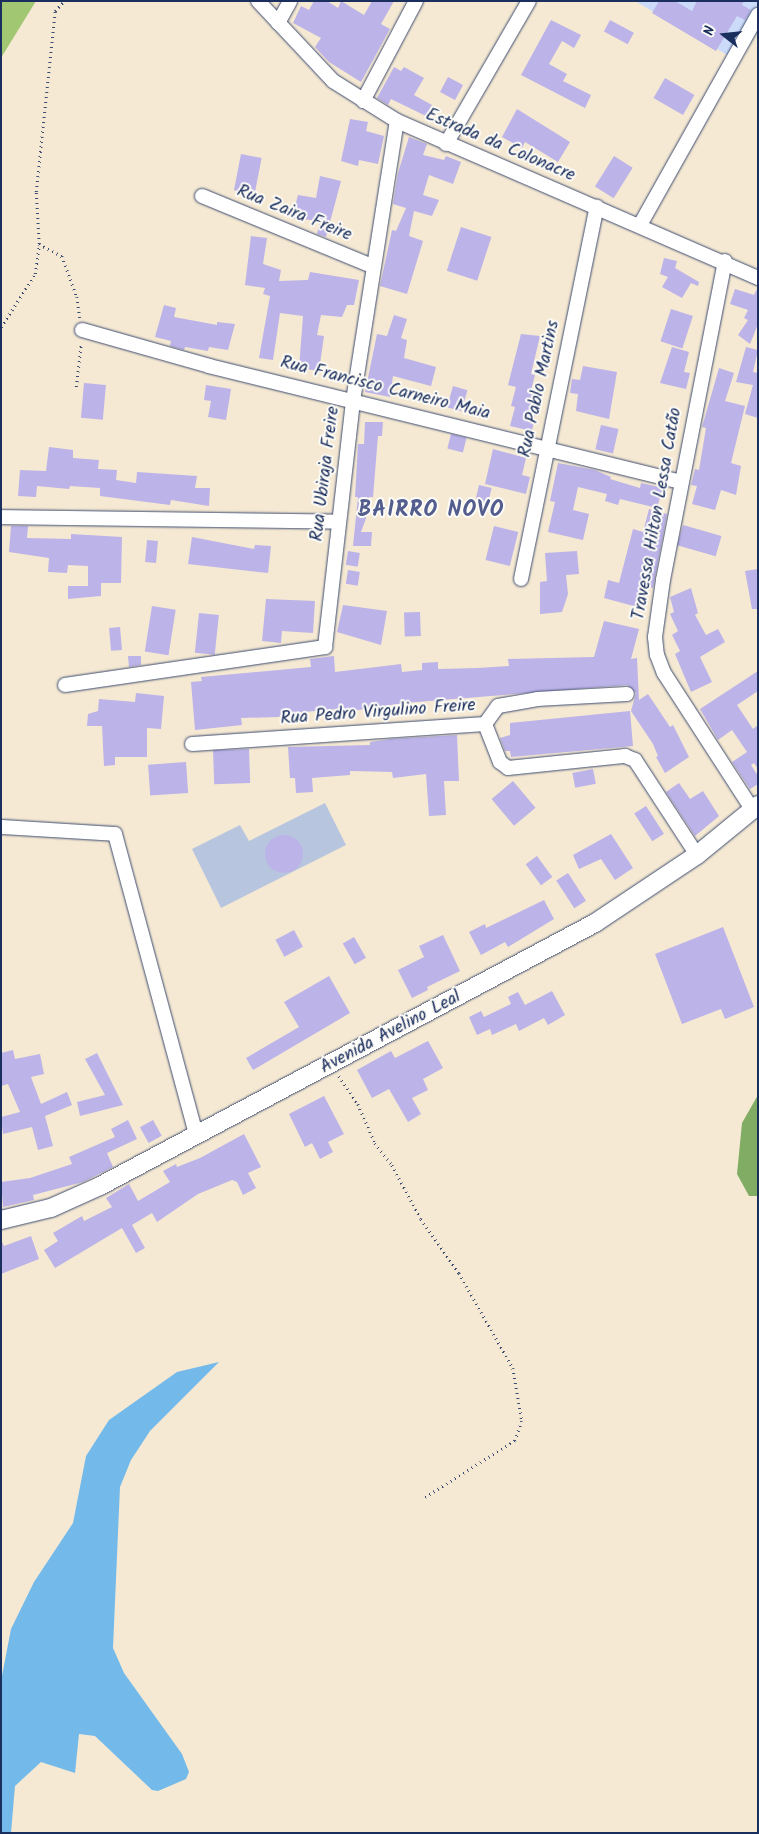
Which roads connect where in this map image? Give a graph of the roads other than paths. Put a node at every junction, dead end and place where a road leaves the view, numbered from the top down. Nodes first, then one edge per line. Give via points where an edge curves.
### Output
1 (258, 1) edge
2 (290, 1) edge
3 (416, 1) edge
4 (529, 1) edge
5 (758, 15) edge
6 (278, 22) junction
7 (363, 101) junction
8 (397, 121) junction
9 (446, 144) junction
10 (202, 196) dead end
11 (596, 207) junction
12 (640, 225) junction
13 (725, 261) junction
14 (372, 266) junction
15 (758, 278) edge
16 (82, 330) road end
17 (353, 401) junction
18 (546, 448) junction
19 (681, 482) junction
20 (1, 517) edge
21 (339, 522) junction
22 (521, 579) dead end
23 (66, 685) dead end
24 (627, 694) dead end
25 (486, 724) junction
26 (192, 744) dead end
27 (755, 807) edge
28 (1, 827) edge
29 (697, 855) junction
30 (196, 1135) junction
31 (1, 1220) edge

1 - 6 street, Estrada da Colonacre
2 - 6 street
3 - 7 street
4 - 9 street
5 - 12 street
6 - 7 street, Estrada da Colonacre via 333,81
7 - 8 street, Estrada da Colonacre
8 - 9 street, Estrada da Colonacre
8 - 14 street, Rua Ubiraja Freire
9 - 11 street, Estrada da Colonacre
10 - 14 street, Rua Zaira Freire
11 - 12 street, Estrada da Colonacre
11 - 18 street, Rua Pablo Martins
12 - 13 street, Estrada da Colonacre
13 - 15 street, Estrada da Colonacre
13 - 19 street, Travessa Hilton Lessa Catão
14 - 17 street, Rua Ubiraja Freire
16 - 17 street, Rua Francisco Carneiro Maia via 209,366
17 - 18 street, Rua Francisco Carneiro Maia
17 - 21 street, Rua Ubiraja Freire
18 - 19 street, Rua Francisco Carneiro Maia
18 - 22 street, Rua Pablo Martins
19 - 27 street, Travessa Hilton Lessa Catão via 655,637 657,656 709,746
20 - 21 street
21 - 23 street, Rua Ubiraja Freire via 325,647
24 - 25 street via 537,699 498,706
25 - 26 street, Rua Pedro Virgulino Freire
25 - 29 street, Rua Pedro Virgulino Freire via 500,762 508,768 626,756 635,760
27 - 29 main road, Avenida Avelino Leal
28 - 30 street via 115,834
29 - 30 main road, Avenida Avelino Leal via 595,923
30 - 31 main road, Avenida Avelino Leal via 70,1200

